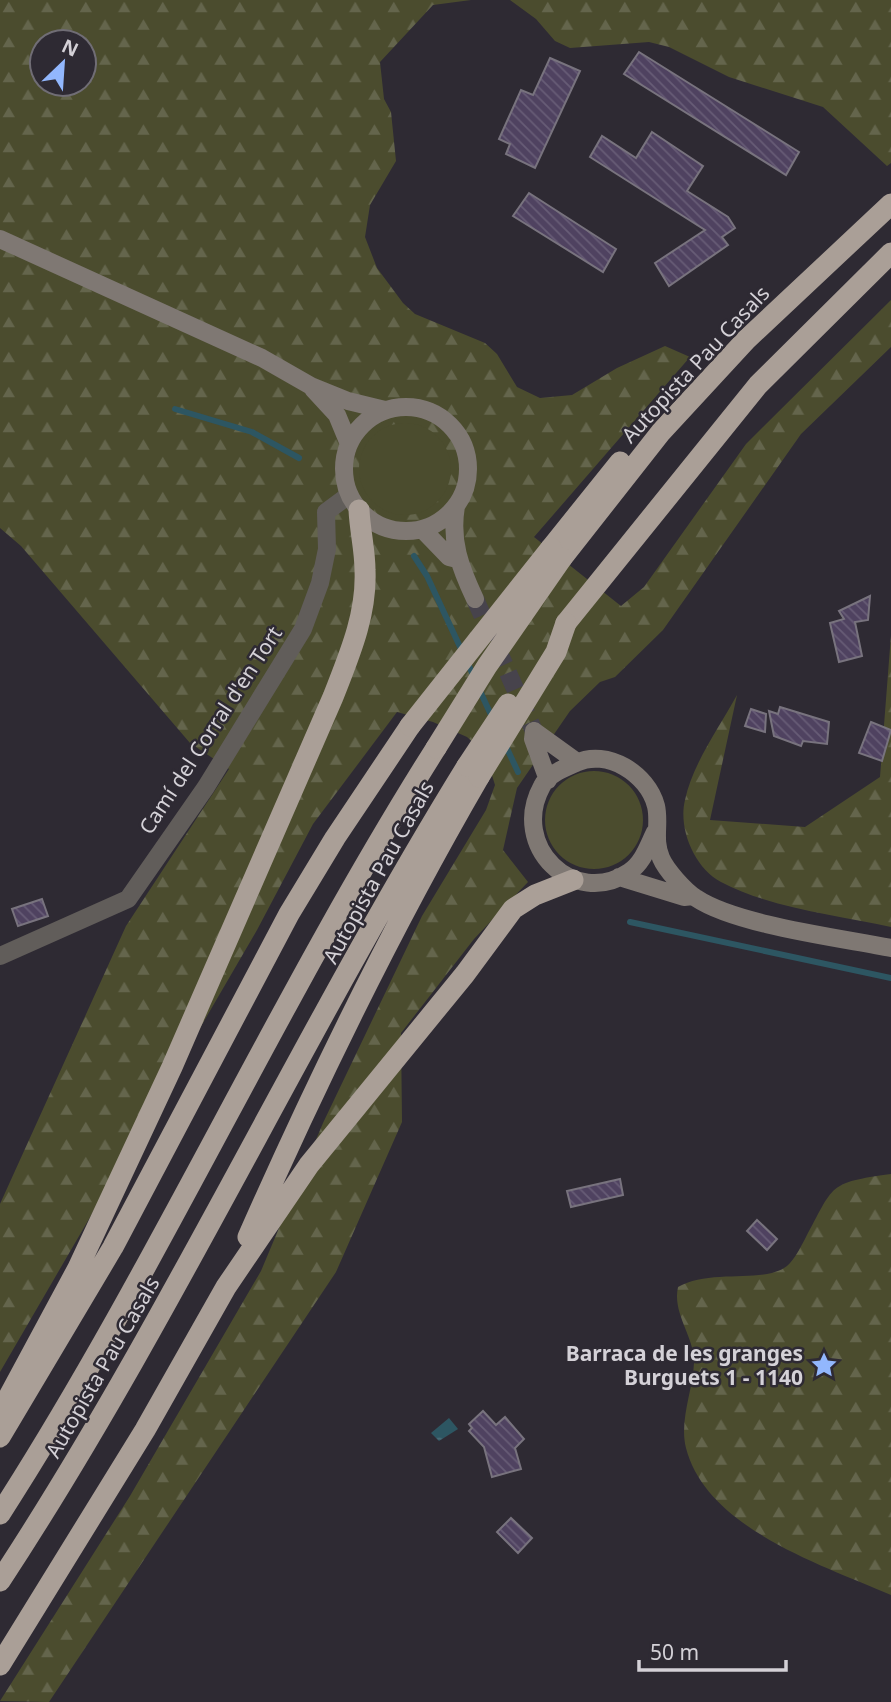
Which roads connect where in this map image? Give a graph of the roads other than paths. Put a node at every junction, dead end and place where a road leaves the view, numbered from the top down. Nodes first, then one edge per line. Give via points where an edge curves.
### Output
1 (891, 204) edge
2 (0, 239) edge
3 (891, 253) edge
4 (311, 386) junction
5 (385, 410) junction
6 (349, 444) junction
7 (354, 503) junction
8 (456, 506) junction
9 (422, 529) junction
10 (556, 553) junction
11 (457, 559) junction
12 (475, 598) tunnel mouth
13 (577, 762) junction
14 (473, 772) junction
15 (548, 780) junction
16 (655, 832) junction
17 (619, 877) junction
18 (573, 880) junction
19 (693, 896) junction
20 (891, 948) edge
21 (0, 956) edge
22 (226, 1287) junction
23 (0, 1413) edge
24 (0, 1437) edge
25 (0, 1514) edge
26 (0, 1581) edge
27 (0, 1665) edge

1 - 10 highway, Autopista Pau Casals via 746,340
2 - 4 street via 262,358
3 - 14 highway, Autopista Pau Casals, bridge via 758,385 566,624
4 - 5 street
4 - 6 street via 337,415
5 - 6 street via 367,420
5 - 8 street via 418,408 447,422 458,435 468,472
6 - 7 street via 344,478
7 - 9 street via 377,524 399,531
7 - 21 street, Camí del Corral d'en Tort via 326,512 327,549 303,629 209,782 128,899
7 - 23 highway via 365,570 356,639 166,1080 78,1268
8 - 9 street
8 - 11 street via 452,528
9 - 11 street via 449,557
10 - 24 highway, bridge via 410,726 335,838 289,914 113,1247
10 - 25 highway, Autopista Pau Casals, bridge via 392,817 211,1148
11 - 12 street
13 - 15 street
13 - 15 street via 534,731
13 - 16 street via 604,759 632,771 656,806
14 - 22 highway
14 - 26 highway, Autopista Pau Casals via 413,855 173,1296
15 - 18 street via 542,784 534,808 533,834 543,856
16 - 17 street via 641,861
16 - 19 street via 662,859
17 - 18 street
17 - 19 street
18 - 22 highway via 513,909 309,1165
19 - 20 street via 719,910
22 - 27 highway via 145,1430

